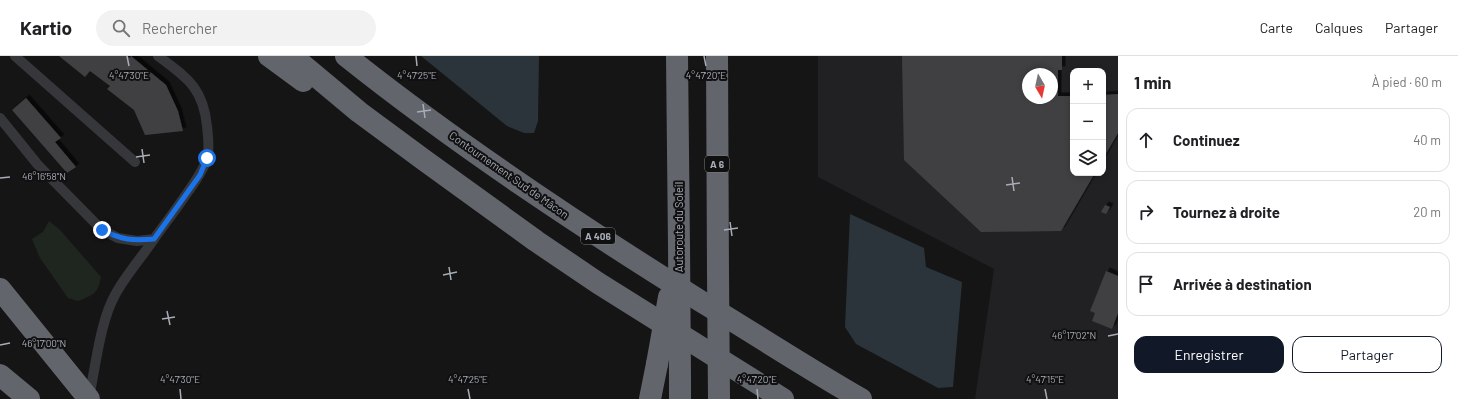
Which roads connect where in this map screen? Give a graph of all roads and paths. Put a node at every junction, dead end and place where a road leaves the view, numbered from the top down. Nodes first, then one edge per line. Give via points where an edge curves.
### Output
1 (15, 56) edge
2 (158, 56) edge
3 (269, 56) edge
4 (292, 56) edge
5 (346, 56) edge
6 (677, 56) edge
7 (717, 56) edge
8 (359, 112) junction
9 (0, 118) edge
10 (135, 162) dead end
11 (154, 239) junction
12 (679, 246) junction
13 (0, 289) edge
14 (0, 375) edge
15 (29, 399) edge
16 (89, 399) edge
17 (650, 399) edge
18 (680, 399) edge
19 (719, 399) edge
20 (783, 399) edge
21 (861, 399) edge

1 - 10 lane
2 - 11 lane via 185,76 196,89 202,102 208,142 207,158 200,175
3 - 8 highway via 321,94
4 - 8 highway
5 - 21 highway, Contournement Sud de Mâcon / A 406 via 445,131 636,261
6 - 12 highway, Autoroute du Soleil
7 - 19 highway, A 6, bridge
8 - 20 highway via 479,201 598,283
9 - 11 lane via 38,165 102,230 118,238 137,241
11 - 16 lane via 110,305
12 - 17 highway, bridge
12 - 18 highway, Autoroute du Soleil, bridge
13 - 16 highway
14 - 15 highway

